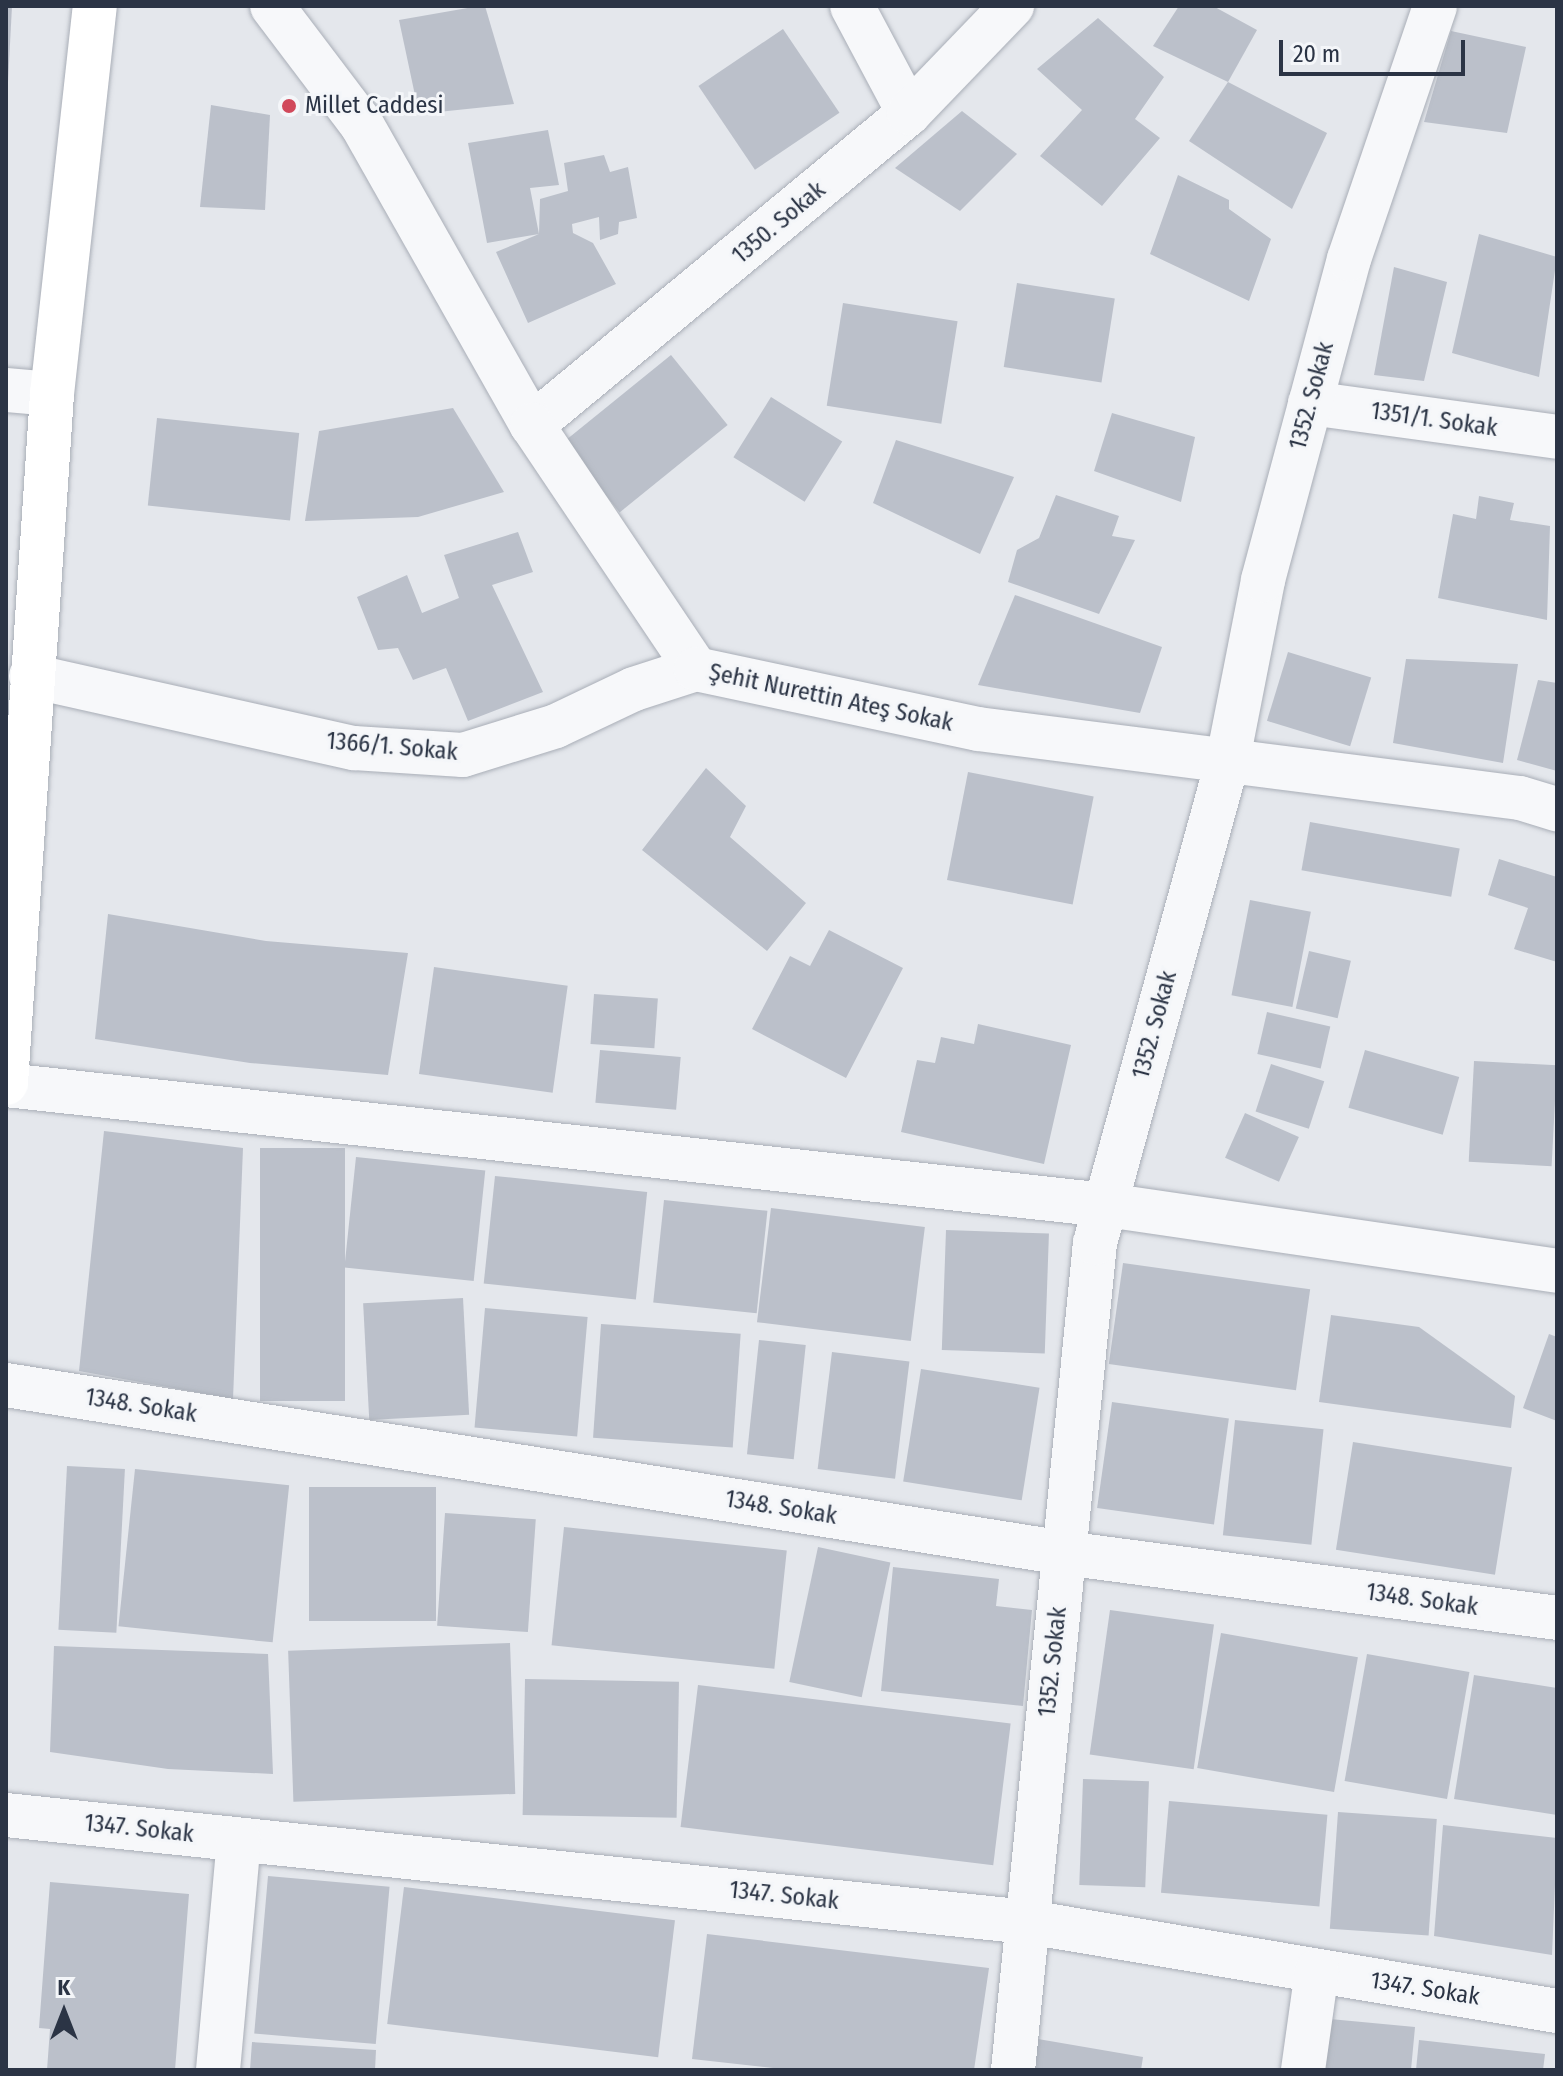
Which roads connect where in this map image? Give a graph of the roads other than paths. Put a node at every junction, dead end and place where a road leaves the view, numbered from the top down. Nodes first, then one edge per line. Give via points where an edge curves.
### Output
1 (95, 6) edge
2 (272, 6) edge
3 (852, 6) edge
4 (1012, 6) edge
5 (1435, 6) edge
6 (909, 113) junction
7 (6, 390) edge
8 (52, 394) junction
9 (1310, 403) junction
10 (532, 425) junction
11 (1557, 437) edge
12 (696, 669) junction
13 (31, 676) junction
14 (16, 752) edge
15 (1228, 759) junction
16 (1557, 809) edge
17 (6, 1084) edge
18 (1106, 1205) junction
19 (1557, 1271) edge
20 (6, 1385) edge
21 (1064, 1553) junction
22 (1557, 1618) edge
23 (6, 1815) edge
24 (239, 1840) junction
25 (1028, 1922) junction
26 (1317, 1971) junction
27 (1557, 2011) edge
28 (218, 2070) edge
29 (1013, 2070) edge
30 (1303, 2070) edge

1 - 8 main road
2 - 10 street, Şehit Nurettin Ateş Sokak via 362,125
3 - 6 street
4 - 6 street, 1350. Sokak
5 - 9 street, 1352. Sokak via 1349,259
6 - 10 street, 1350. Sokak
7 - 8 street
8 - 13 main road
9 - 11 street, 1351/1. Sokak
9 - 15 street, 1352. Sokak via 1263,580
10 - 12 street, Şehit Nurettin Ateş Sokak
12 - 13 street, 1366/1. Sokak via 634,689 556,726 463,755 354,748
12 - 15 street, Şehit Nurettin Ateş Sokak via 978,729
13 - 14 main road
14 - 17 main road
15 - 16 street, Şehit Nurettin Ateş Sokak via 1520,798
15 - 18 street, 1352. Sokak
17 - 18 street
18 - 19 street
18 - 21 street, 1352. Sokak via 1095,1243
20 - 21 street, 1348. Sokak
21 - 22 street, 1348. Sokak
21 - 25 street, 1352. Sokak
23 - 24 street, 1347. Sokak
24 - 25 street, 1347. Sokak
24 - 28 street
25 - 26 street, 1347. Sokak
25 - 29 street, 1352. Sokak
26 - 27 street, 1347. Sokak
26 - 30 street

